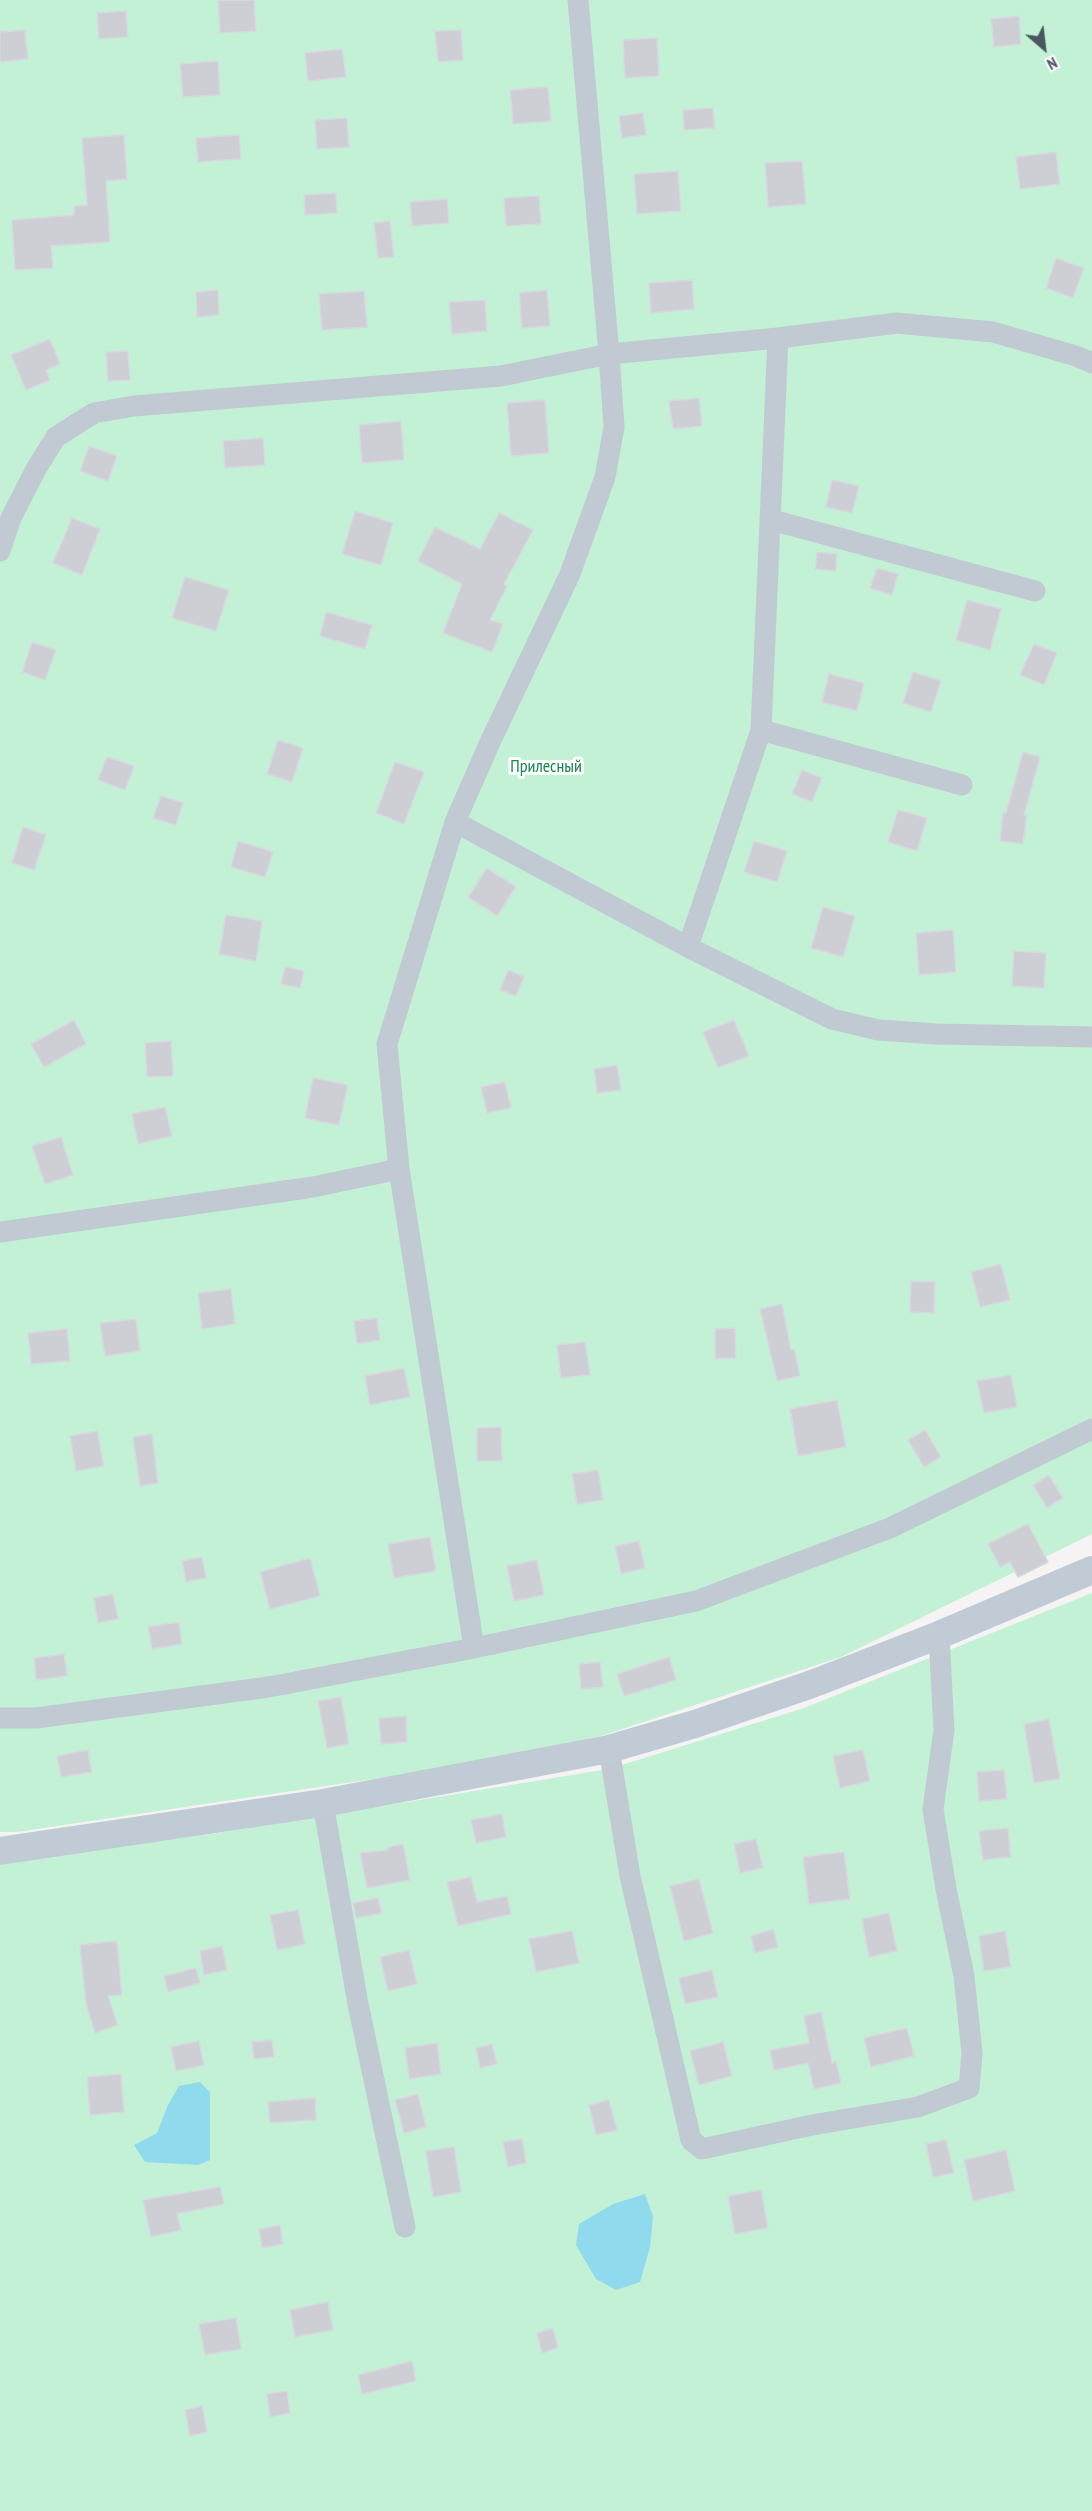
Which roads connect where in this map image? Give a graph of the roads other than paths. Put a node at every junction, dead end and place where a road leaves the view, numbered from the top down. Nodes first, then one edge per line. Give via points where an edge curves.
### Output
1 (578, 0) edge
2 (778, 338) junction
3 (609, 354) junction
4 (1092, 363) edge
5 (772, 520) junction
6 (0, 551) edge
7 (1035, 591) dead end
8 (761, 730) junction
9 (962, 785) dead end
10 (455, 822) junction
11 (688, 947) junction
12 (1092, 1037) edge
13 (399, 1168) junction
14 (0, 1232) edge
15 (1092, 1428) edge
16 (1092, 1570) edge
17 (939, 1635) junction
18 (474, 1648) junction
19 (0, 1718) edge
20 (609, 1749) junction
21 (323, 1803) junction
22 (0, 1851) edge
23 (405, 2227) dead end

1 - 3 street
2 - 3 street
2 - 4 street via 897,323 993,332
2 - 5 street
3 - 6 street via 501,376 134,406 94,413 56,437 11,518
3 - 10 street via 614,427 605,477 570,574
5 - 7 street
5 - 8 street
8 - 9 street
8 - 11 street
10 - 11 street
10 - 13 street via 387,1044
11 - 12 street via 832,1019 878,1030
13 - 14 street via 313,1187
13 - 18 street
15 - 18 street via 890,1528 696,1601
16 - 17 street
17 - 20 street via 695,1724
17 - 20 street via 944,1730 933,1809 964,1976 972,2054 969,2088 918,2108 702,2149 691,2140 630,1876
18 - 19 street via 269,1688 36,1718
20 - 21 street
21 - 22 street
21 - 23 street via 358,2004

